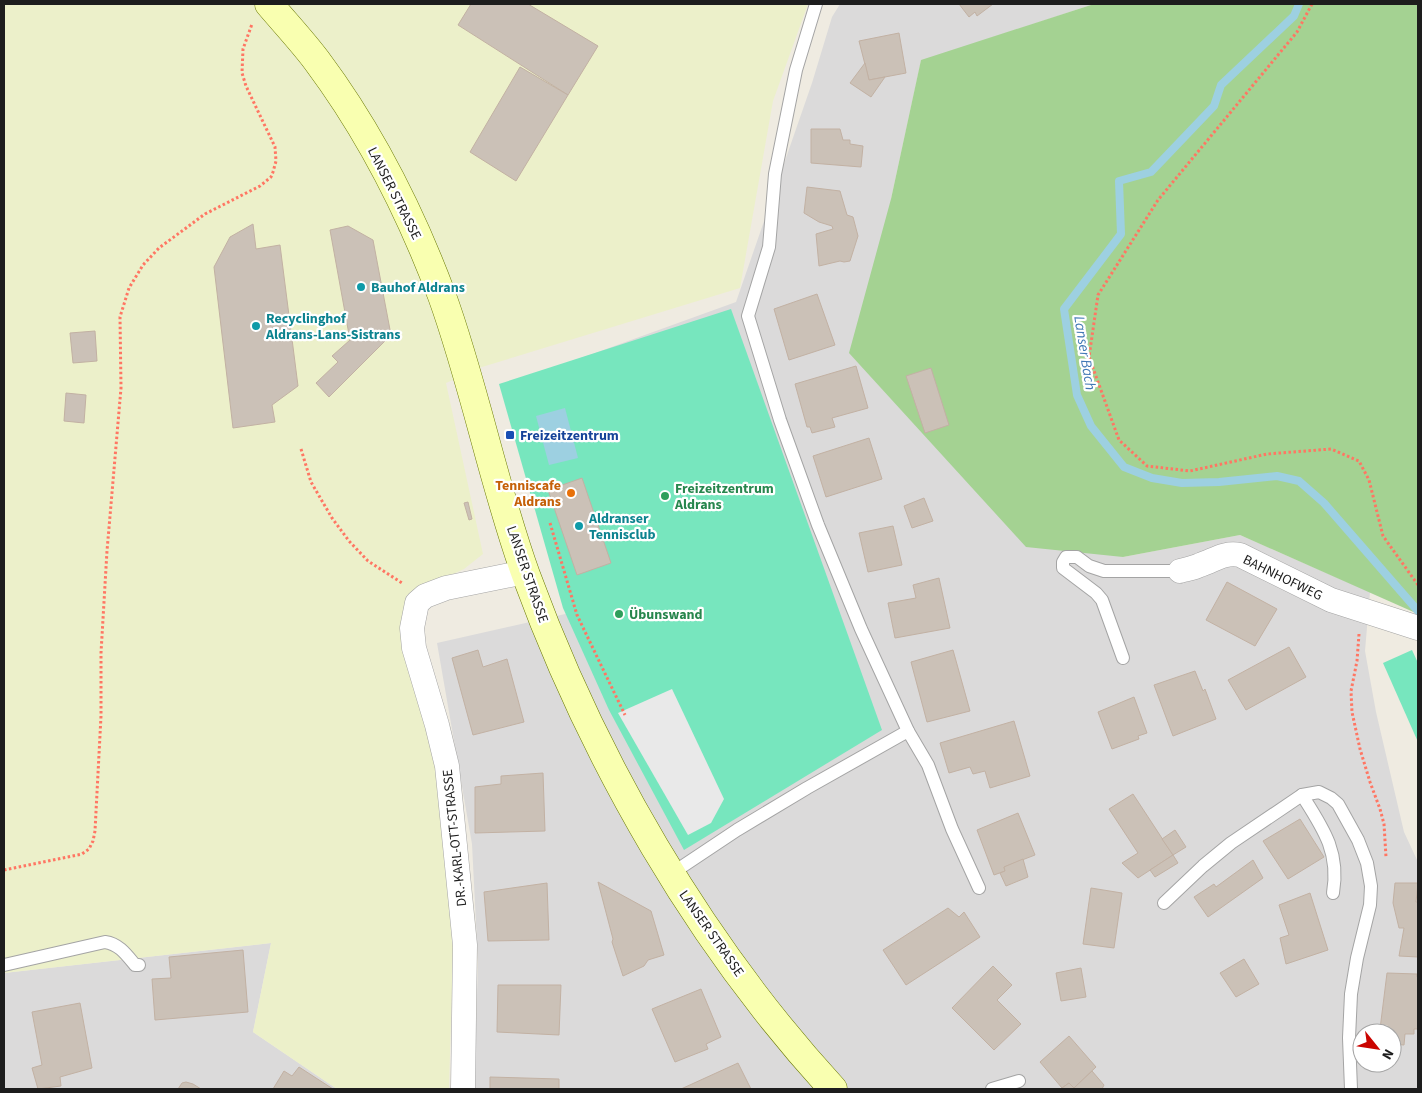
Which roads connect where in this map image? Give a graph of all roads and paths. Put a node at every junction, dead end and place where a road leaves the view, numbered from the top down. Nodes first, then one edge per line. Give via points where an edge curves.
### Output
1 (816, 4) edge
2 (1312, 4) edge
3 (261, 13) edge
4 (302, 449) dead end
5 (550, 523) dead end
6 (1180, 571) joint
7 (525, 572) junction
8 (1418, 585) edge
9 (425, 596) junction
10 (1360, 609) junction
11 (1418, 628) edge
12 (1123, 658) dead end
13 (624, 716) dead end
14 (908, 731) junction
15 (1302, 795) junction
16 (1386, 861) dead end
17 (4, 870) edge
18 (671, 874) junction
19 (979, 888) dead end
20 (1333, 893) dead end
21 (1164, 903) dead end
22 (4, 965) edge
23 (139, 966) dead end
24 (1019, 1081) dead end
25 (464, 1089) edge
26 (833, 1089) edge
27 (992, 1089) edge
28 (1351, 1089) edge

1 - 14 lane via 796,70 775,174 769,246 748,316 780,420 818,525
2 - 8 path via 1297,32 1158,200 1098,295 1089,357 1119,440 1147,466 1190,471 1267,454 1331,449 1359,461 1369,480 1383,536
3 - 7 main road, LANSER STRASSE via 315,59 391,178 442,297
3 - 17 path via 243,49 242,73 275,148 271,177 190,223 159,248 143,265 129,288 120,317 122,388 107,551 93,841 82,854
4 - 9 path via 311,482 349,541 379,569
5 - 13 path via 577,615
6 - 10 street, BAHNHOFWEG via 1232,553 1331,600
6 - 12 lane, BAHNHOFWEG via 1104,571 1077,557 1066,557 1063,568 1096,593 1106,607
7 - 9 street via 446,588
7 - 18 main road, LANSER STRASSE via 575,694
9 - 25 street, DR.-KARL-OTT-STRASSE via 417,603 412,628 414,648 447,766 464,945
10 - 11 street, BAHNHOFWEG
10 - 16 path via 1357,661 1351,691 1352,712 1384,824
14 - 18 lane via 806,788
14 - 19 lane via 928,765
15 - 20 lane via 1330,844 1336,879
15 - 21 lane via 1231,843
15 - 28 lane via 1319,792 1338,804 1358,840 1371,886 1352,994 1349,1038
18 - 26 main road, LANSER STRASSE via 771,1018
22 - 23 lane via 104,942 118,946
24 - 27 lane

